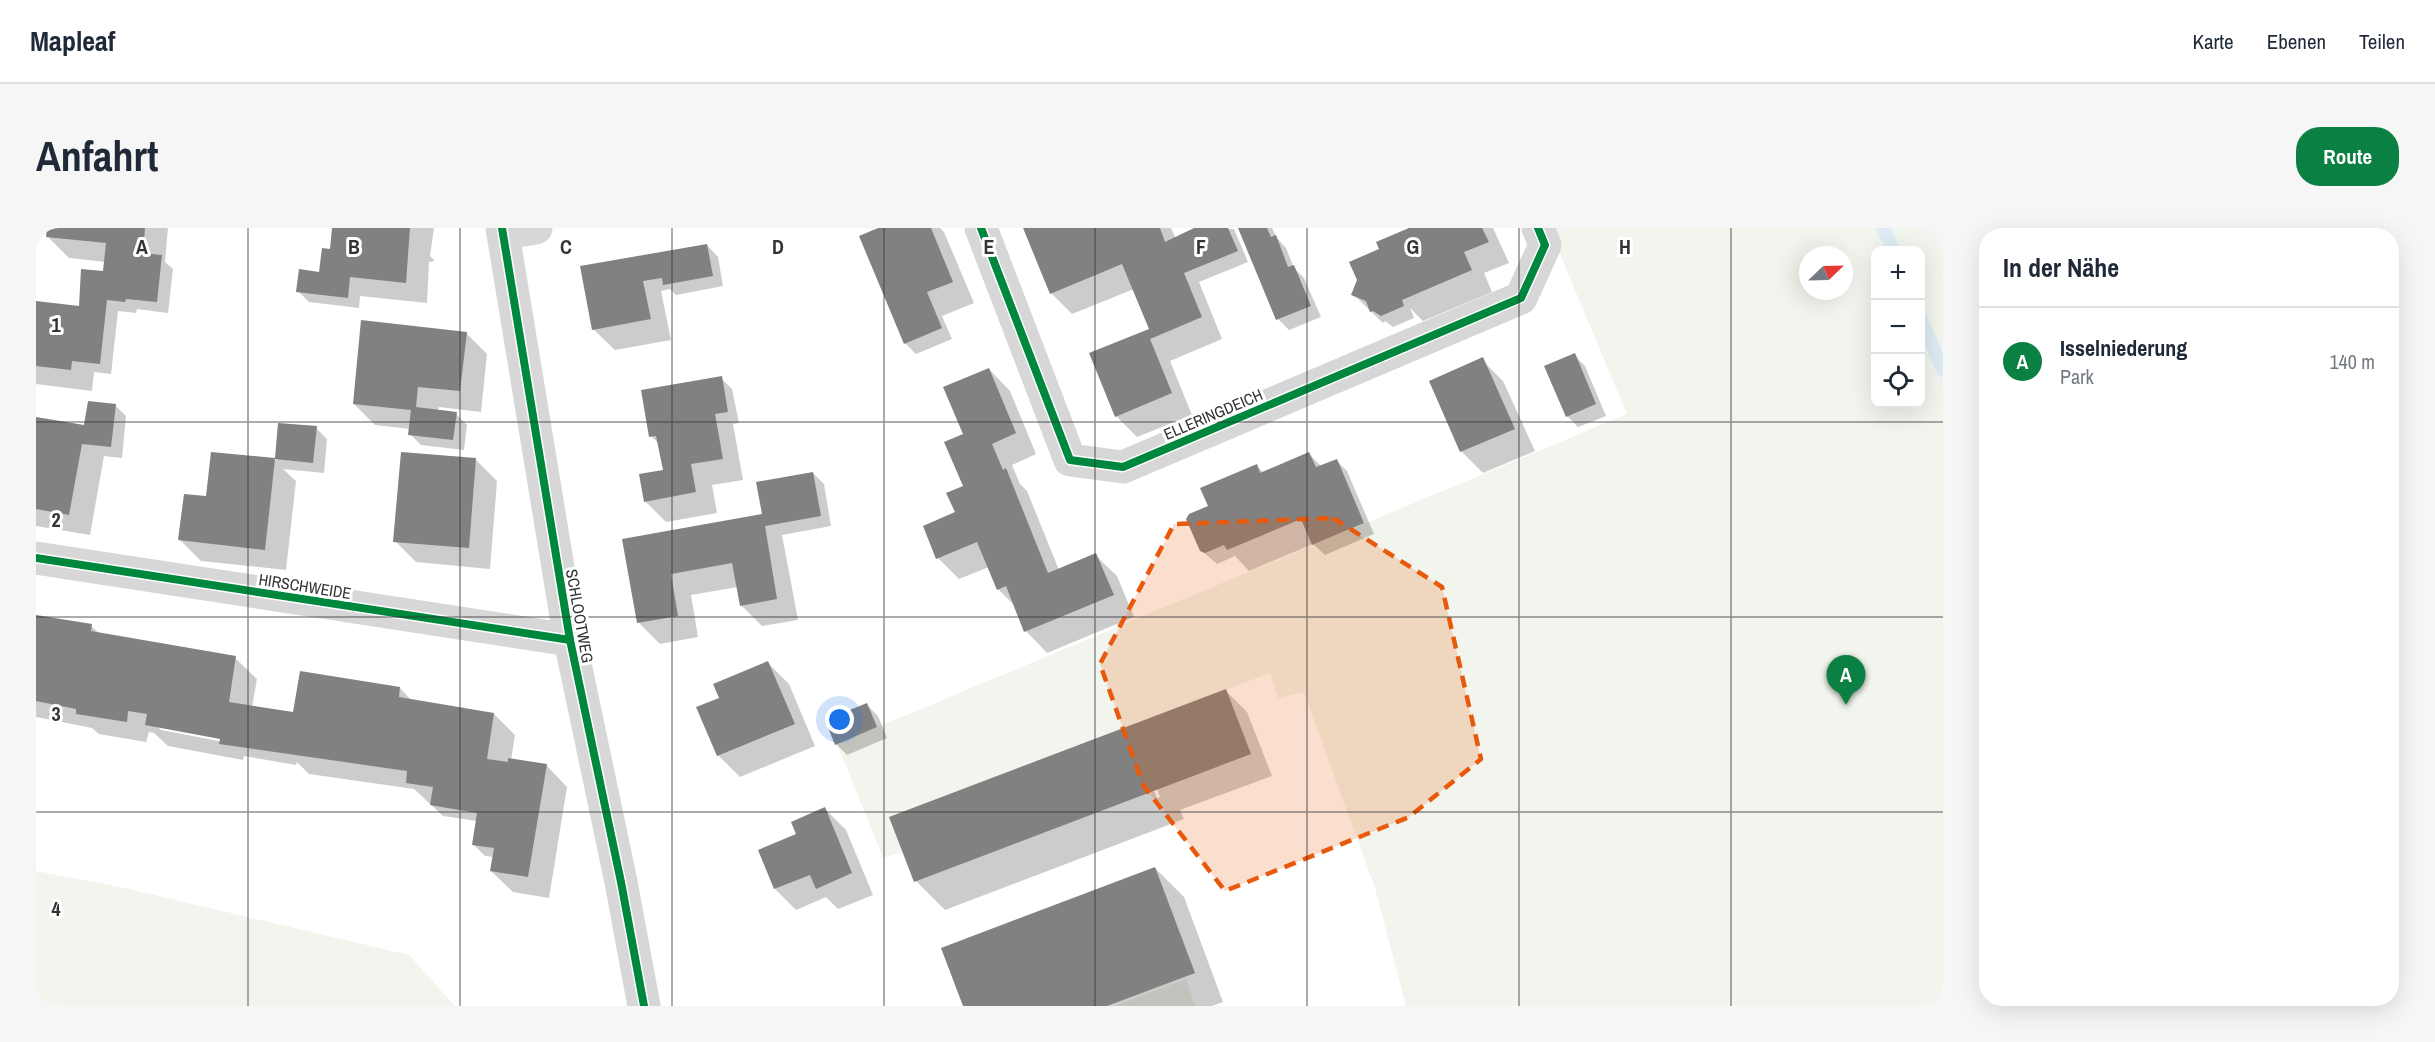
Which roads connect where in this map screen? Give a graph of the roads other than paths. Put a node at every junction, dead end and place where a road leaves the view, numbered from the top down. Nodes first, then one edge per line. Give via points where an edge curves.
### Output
1 (536, 228) edge
2 (981, 228) edge
3 (1538, 228) edge
4 (503, 231) edge
5 (36, 558) edge
6 (570, 640) junction
7 (644, 1006) edge

1 - 4 street
2 - 3 street, ELLERINGDEICH via 1070,460 1123,467 1521,298 1545,245
4 - 6 street, SCHLOOTWEG
5 - 6 street, HIRSCHWEIDE
6 - 7 street, SCHLOOTWEG

